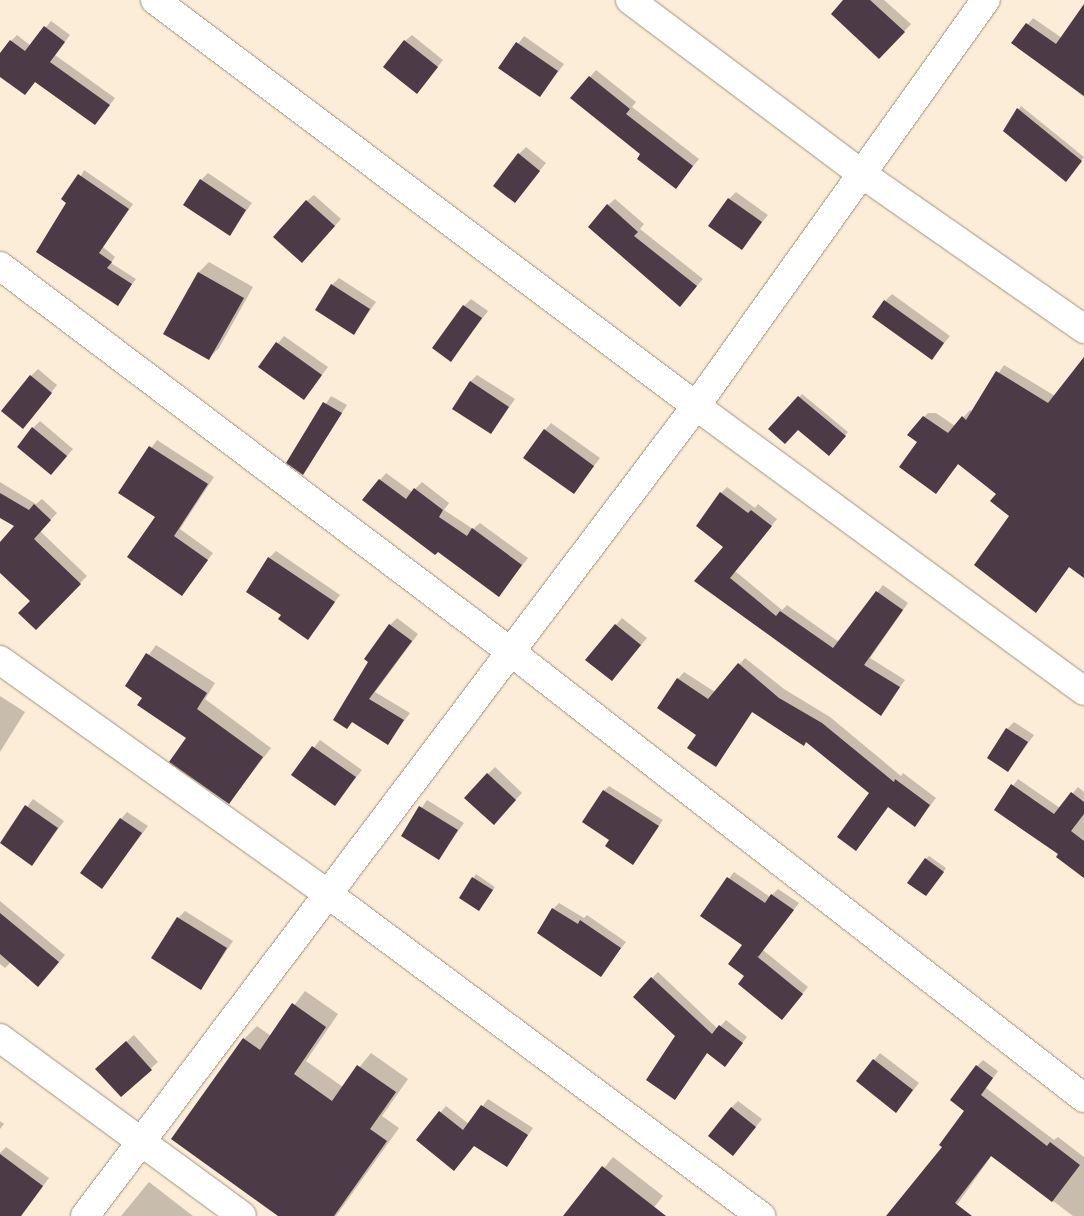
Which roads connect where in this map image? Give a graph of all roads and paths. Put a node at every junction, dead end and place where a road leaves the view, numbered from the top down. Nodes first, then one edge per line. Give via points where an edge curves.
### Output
1 (155, 0) edge
2 (630, 0) edge
3 (986, 0) edge
4 (862, 174) junction
5 (0, 266) edge
6 (1084, 329) edge
7 (696, 406) junction
8 (511, 652) junction
9 (0, 660) edge
10 (1084, 691) edge
11 (328, 894) junction
12 (0, 1038) edge
13 (1084, 1098) edge
14 (142, 1140) junction
15 (84, 1216) edge
16 (242, 1216) edge
17 (761, 1216) edge

1 - 7 street
2 - 4 street
3 - 4 street
4 - 6 street
4 - 7 street
5 - 8 street
7 - 8 street
7 - 10 street
8 - 11 street
8 - 13 street
9 - 11 street
11 - 14 street
11 - 17 street
12 - 14 street
14 - 15 street
14 - 16 street

